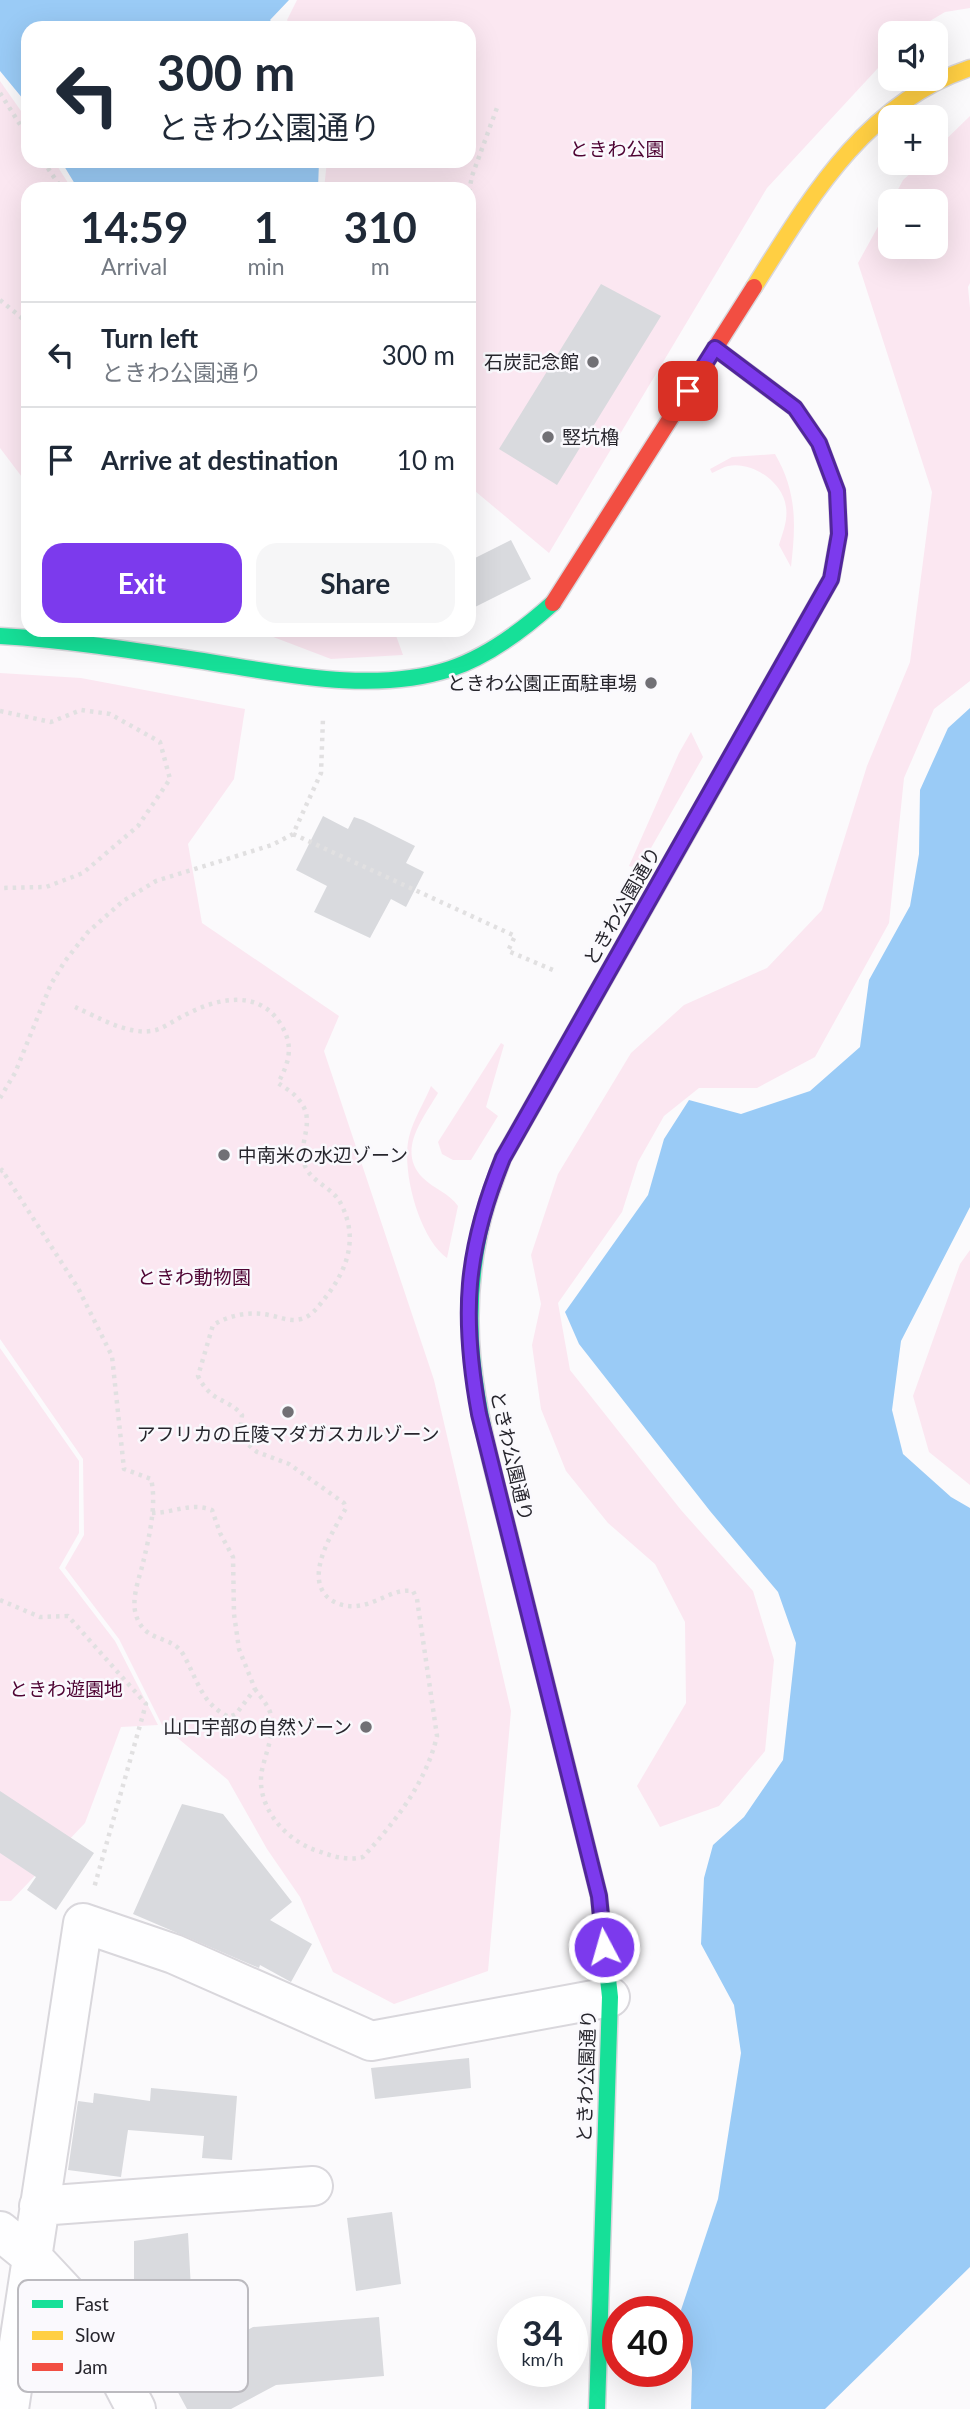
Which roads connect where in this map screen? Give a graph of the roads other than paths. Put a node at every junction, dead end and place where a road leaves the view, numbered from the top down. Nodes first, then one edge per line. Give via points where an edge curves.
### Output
1 (970, 68) edge
2 (715, 348) junction
3 (0, 636) edge
4 (610, 1997) junction
5 (313, 2186) dead end
6 (39, 2206) junction
7 (0, 2231) edge
8 (32, 2257) junction
9 (27, 2280) edge
10 (53, 2280) edge
11 (18, 2319) edge
12 (8, 2364) edge
13 (127, 2392) edge
14 (9, 2409) edge
15 (136, 2409) edge
16 (597, 2409) edge

1 - 2 street via 922,88 891,108 850,147 815,191
2 - 3 street via 556,600 504,642 436,673 385,679 315,677 92,644
2 - 4 street, ときわ公園通り via 795,408 819,443 837,491 839,534 831,579 503,1158 480,1222 467,1311 479,1414 599,1896
4 - 6 street via 371,2041 174,1954 83,1923
4 - 16 street, ときわ公園通り
5 - 6 street
6 - 8 street
7 - 8 street
8 - 9 street
8 - 10 street
11 - 12 street
12 - 14 street
13 - 15 street

